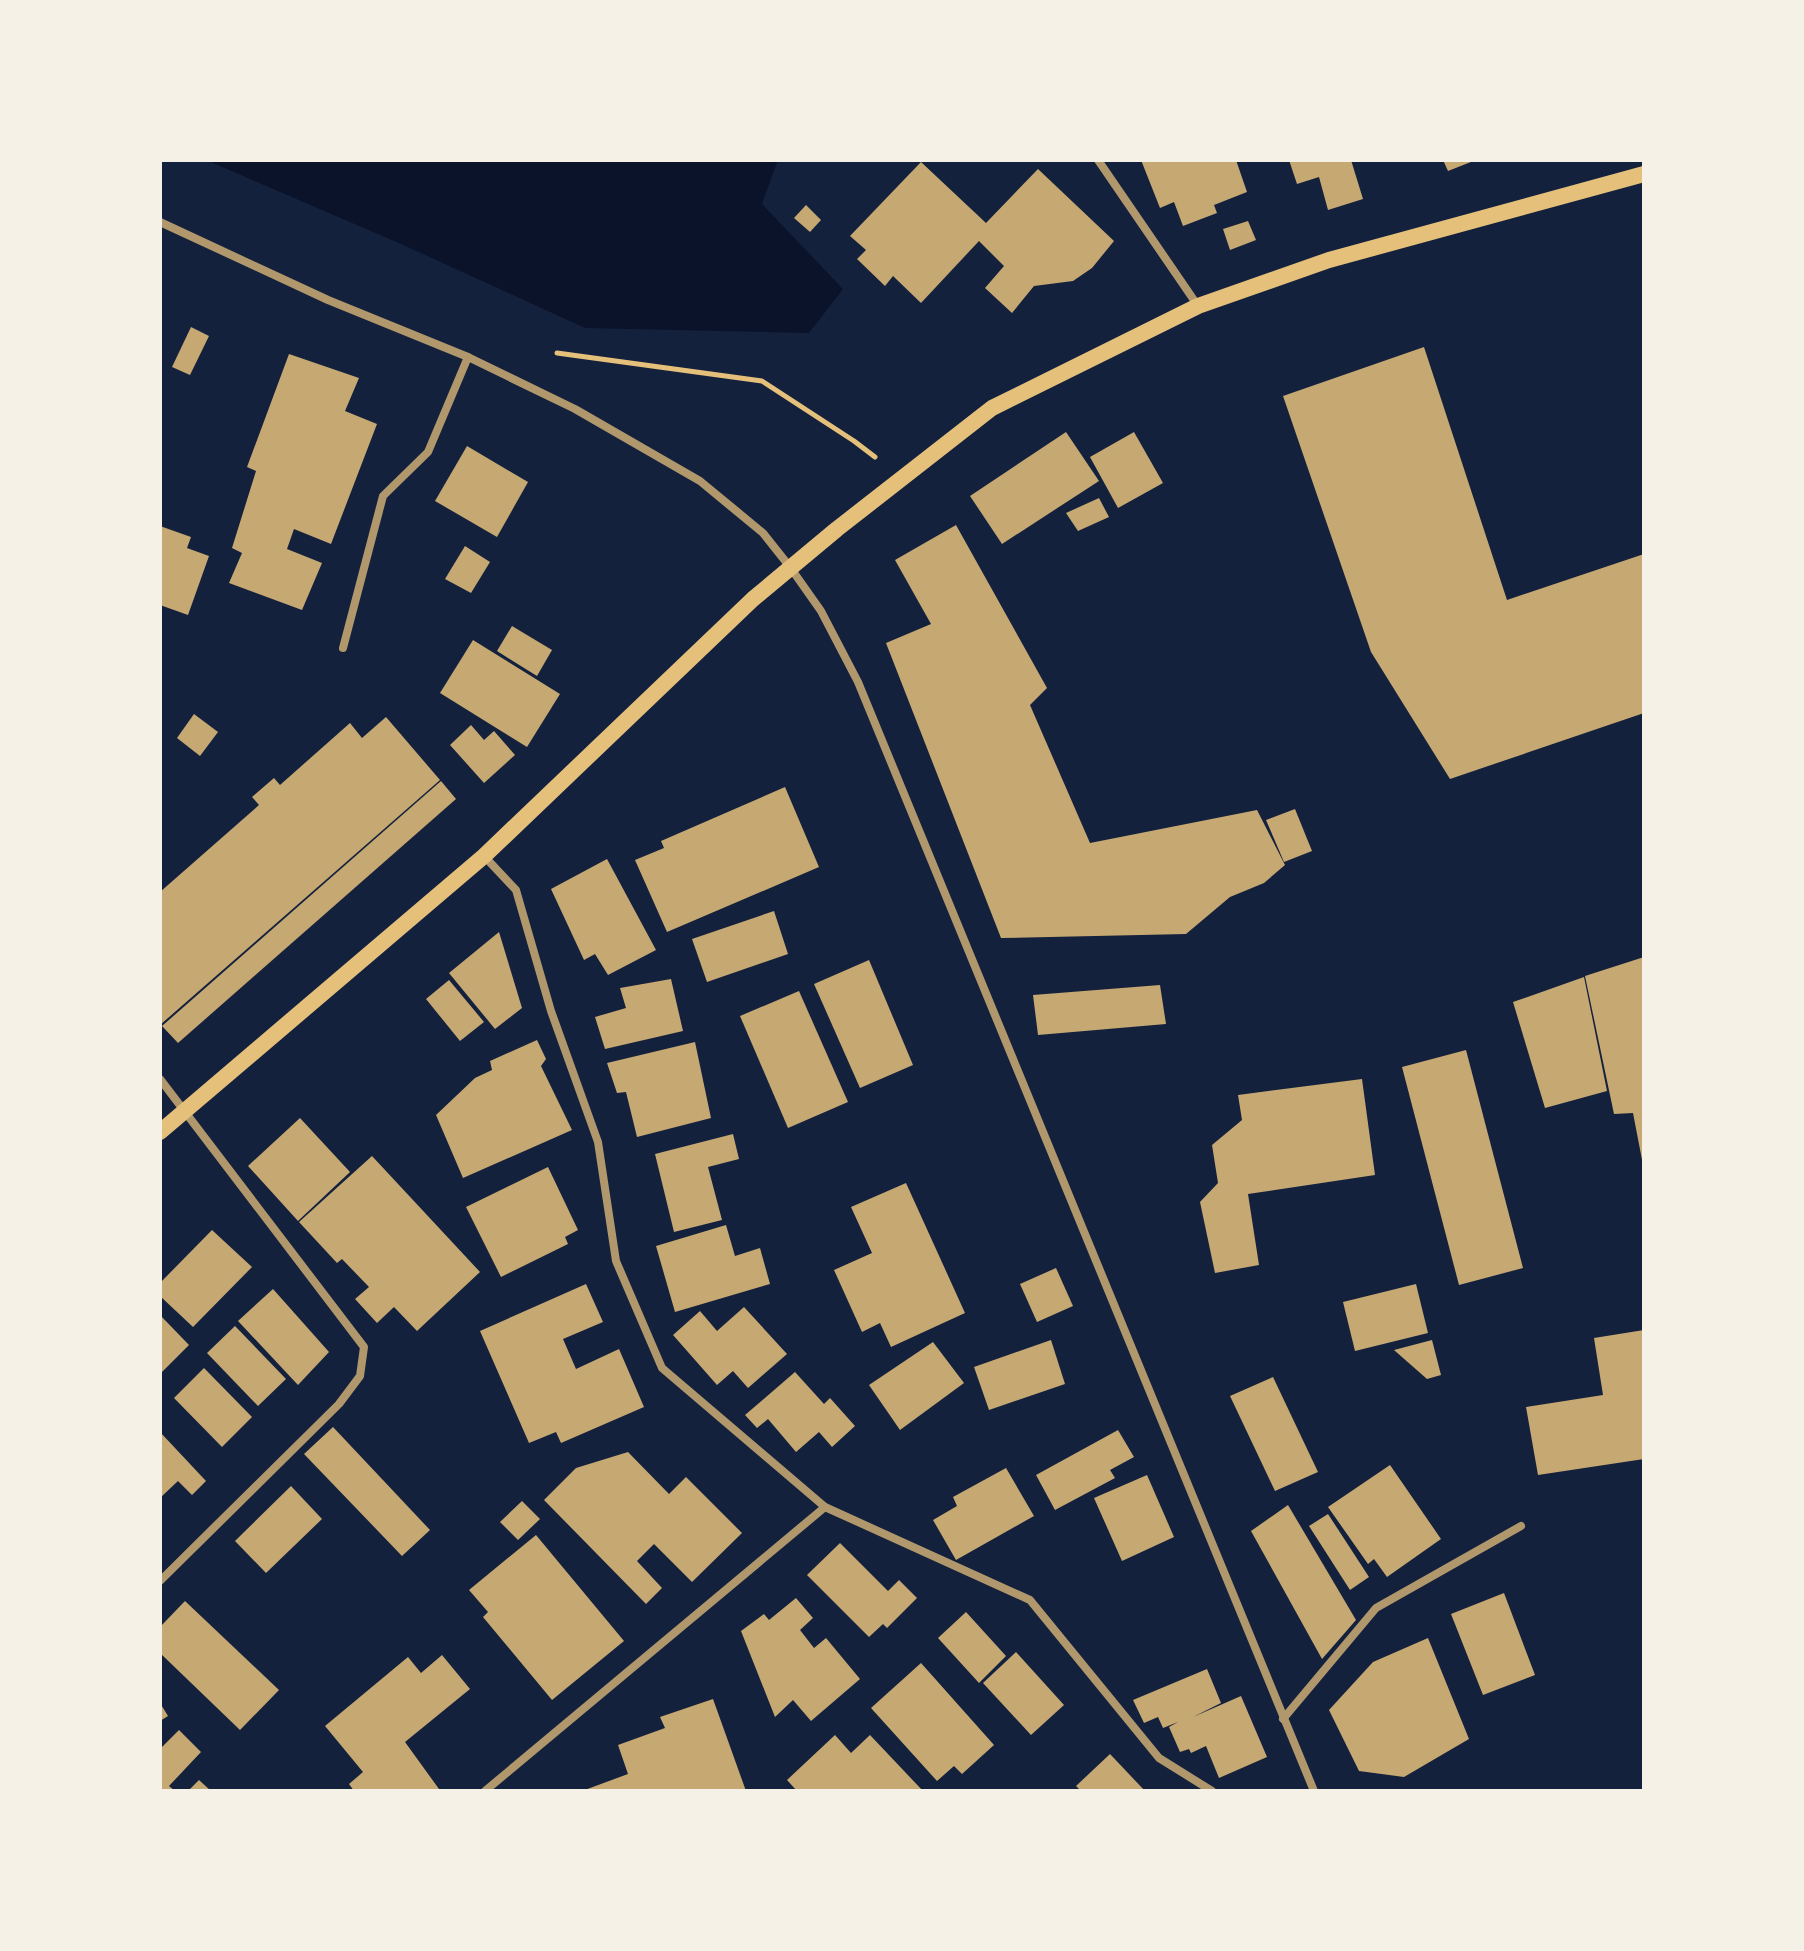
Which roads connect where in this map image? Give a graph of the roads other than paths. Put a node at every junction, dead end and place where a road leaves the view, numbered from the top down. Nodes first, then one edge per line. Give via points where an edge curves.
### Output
1 (1098, 160) edge
2 (1644, 174) edge
3 (160, 222) edge
4 (1198, 306) junction
5 (468, 357) junction
6 (790, 567) junction
7 (343, 648) dead end
8 (484, 856) junction
9 (160, 1079) edge
10 (184, 1109) junction
11 (160, 1132) edge
12 (825, 1507) junction
13 (1521, 1526) dead end
14 (160, 1581) edge
15 (1283, 1719) junction
16 (485, 1791) edge
17 (1212, 1791) edge
18 (1314, 1791) edge

1 - 4 street
2 - 4 main road via 1329,260
3 - 5 street
4 - 6 main road via 992,408
5 - 6 street via 575,409 700,481 763,533
5 - 7 street via 428,452 383,496
6 - 8 main road
6 - 15 street via 821,611 858,682
8 - 10 main road
8 - 12 street via 516,890 551,1011 598,1142 616,1261 662,1368
9 - 10 street
10 - 11 main road
10 - 14 street via 364,1347 360,1376 339,1404
12 - 16 street
12 - 17 street via 1030,1600 1159,1758
13 - 15 street via 1376,1608
15 - 18 street

